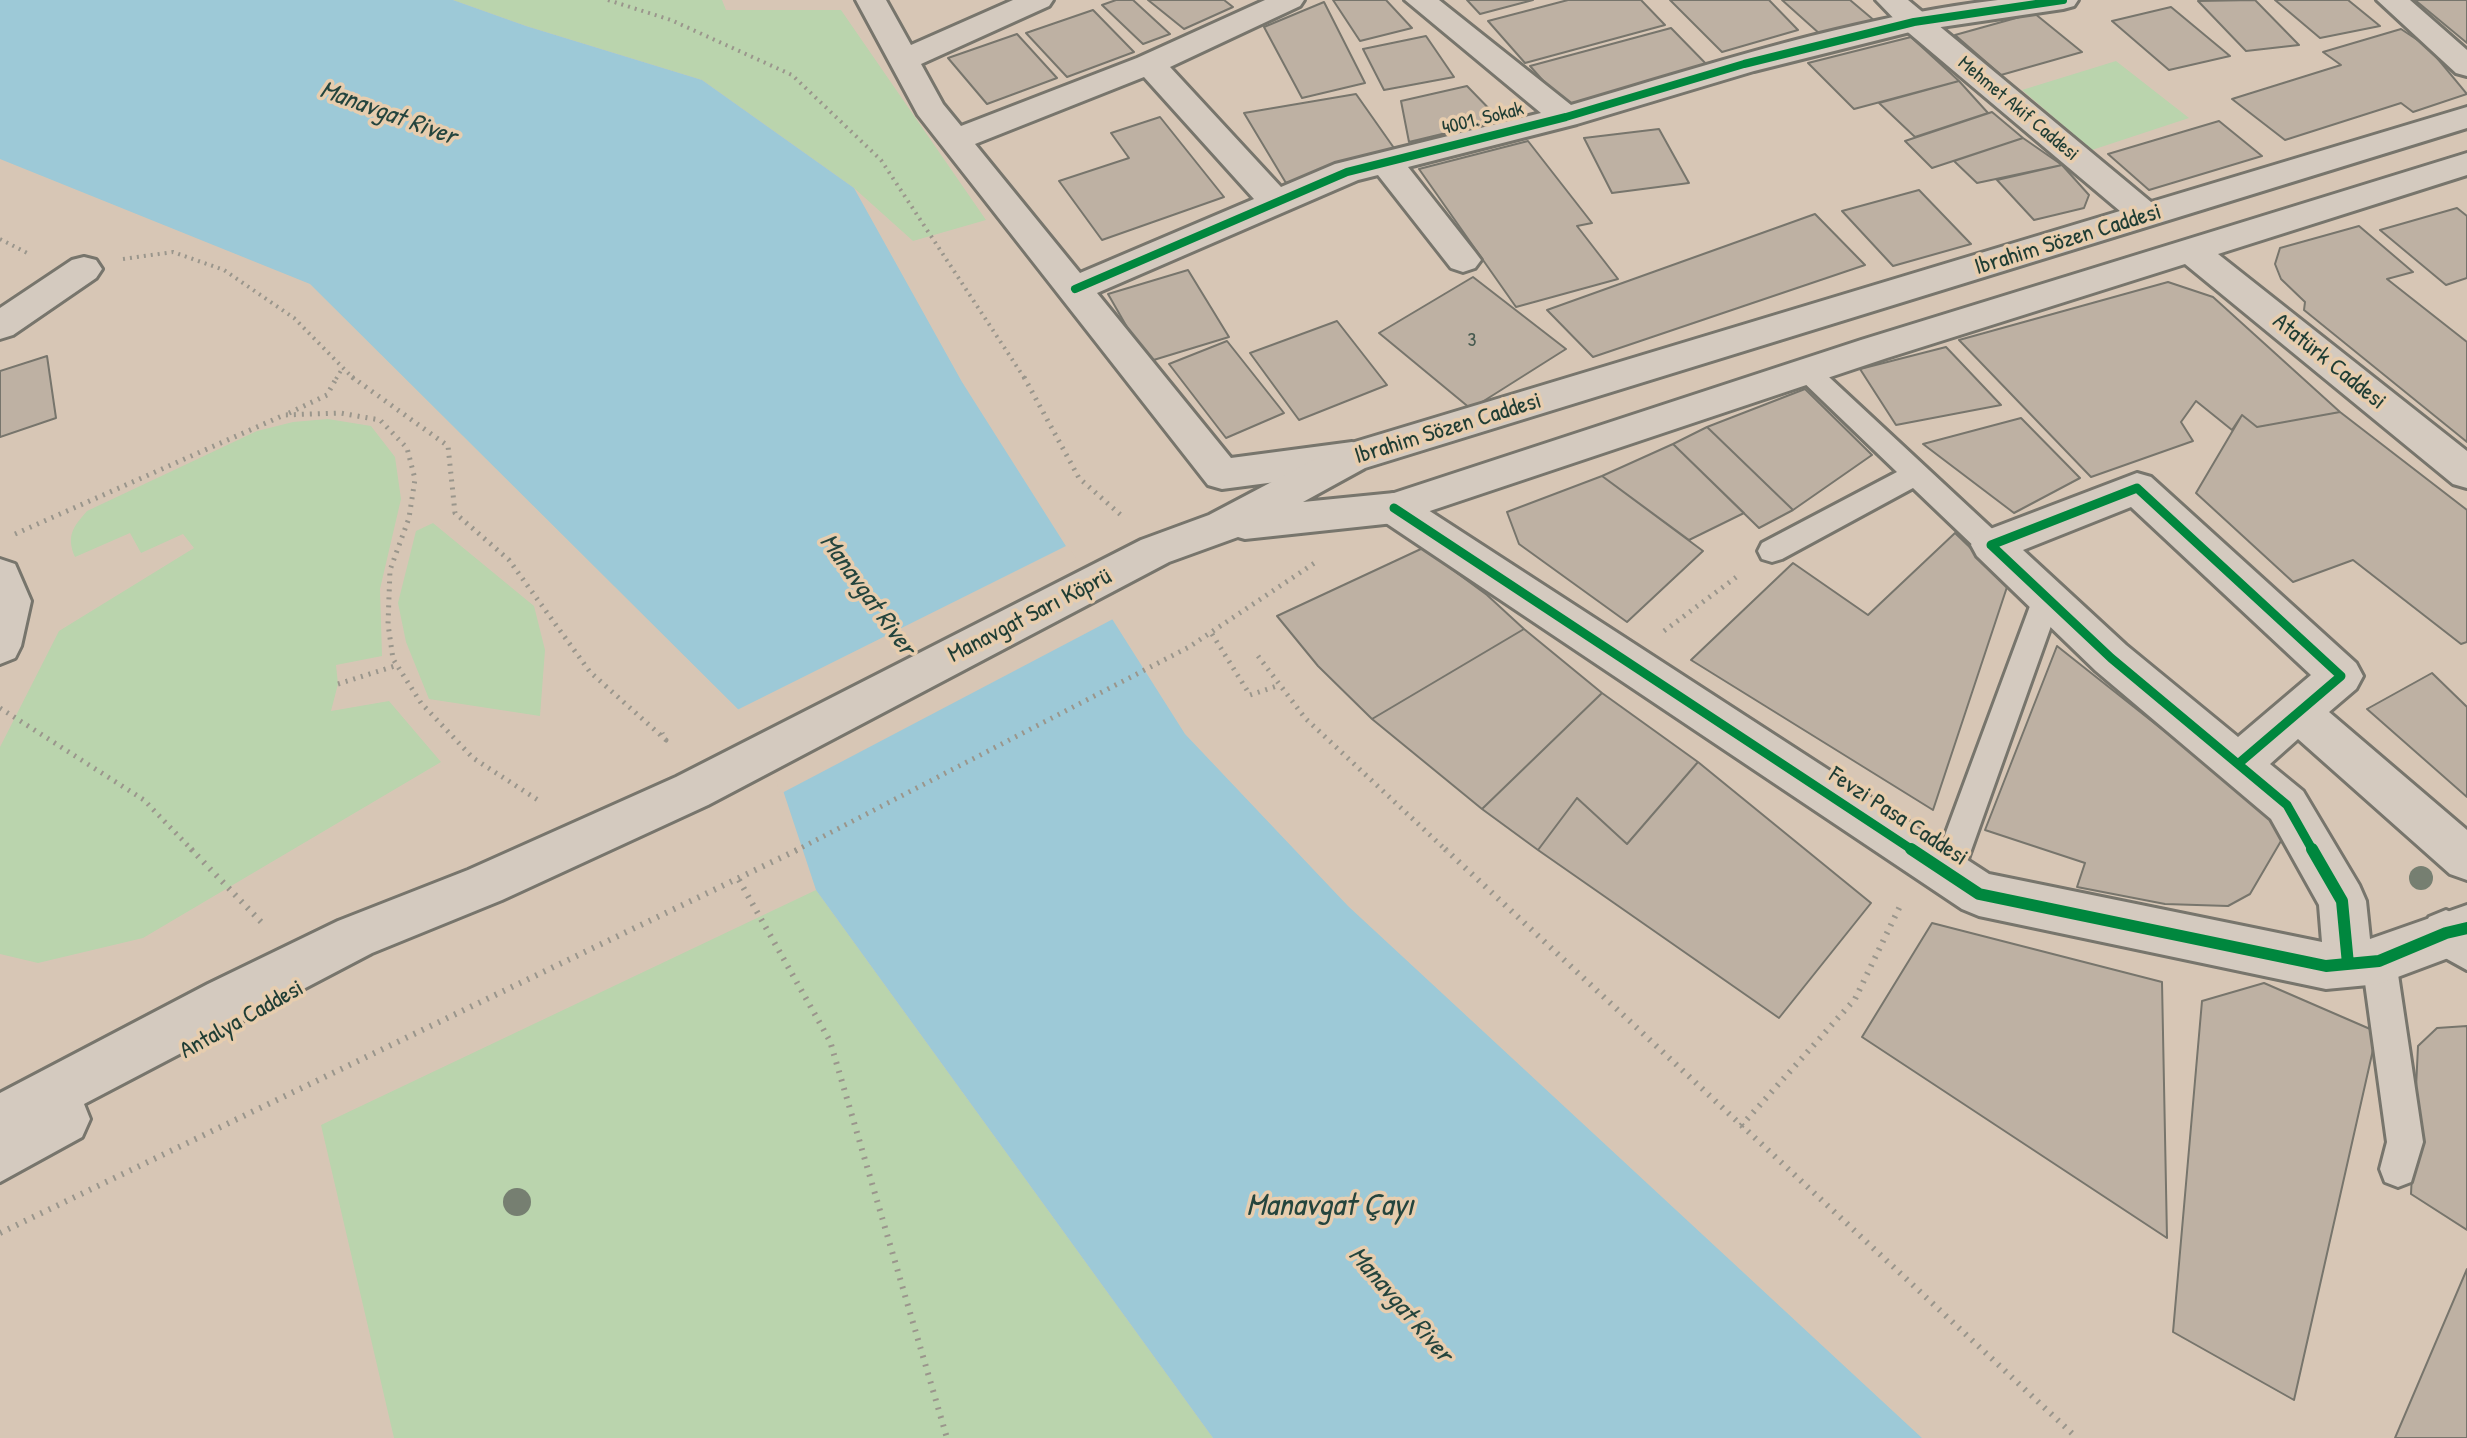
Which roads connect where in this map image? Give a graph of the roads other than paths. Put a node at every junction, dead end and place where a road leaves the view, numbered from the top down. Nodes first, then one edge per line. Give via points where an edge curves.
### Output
1 (871, 0) edge
2 (1038, 0) edge
3 (1289, 0) edge
4 (1420, 0) edge
5 (2063, 0) edge
6 (2392, 0) edge
7 (1902, 11) edge
8 (903, 60) junction
9 (1148, 65) junction
10 (2467, 66) edge
11 (1566, 117) junction
12 (2467, 117) edge
13 (955, 140) junction
14 (1386, 162) junction
15 (2467, 164) edge
16 (1276, 203) junction
17 (2147, 216) junction
18 (2191, 251) junction
19 (1463, 260) dead end
20 (84, 269) road end
21 (1075, 289) junction
22 (0, 326) edge
23 (1807, 371) junction
24 (1352, 457) junction
25 (2467, 473) edge
26 (1916, 474) junction
27 (1394, 508) junction
28 (1223, 526) junction
29 (1991, 545) junction
30 (1772, 551) road end
31 (0, 576) edge
32 (2047, 598) junction
33 (0, 646) edge
34 (2298, 712) junction
35 (2238, 764) junction
36 (692, 791) joint
37 (2467, 859) edge
38 (1935, 865) junction
39 (485, 885) junction
40 (2460, 936) edge
41 (2363, 963) junction
42 (0, 1121) edge
43 (0, 1156) edge
44 (2398, 1169) dead end

1 - 8 street
2 - 8 street
3 - 9 street
4 - 11 street
5 - 7 street, 4001. Sokak
6 - 10 street
7 - 11 street, 4001. Sokak
7 - 17 street, Mehmet Akif Caddesi
8 - 13 street via 929,108
9 - 13 street
9 - 16 street
11 - 14 street, 4001. Sokak
12 - 17 street, Ibrahim Sözen Caddesi
13 - 21 street
14 - 16 street, 4001. Sokak via 1347,172
14 - 19 street
15 - 18 street, Ibrahim Sözen Caddesi
16 - 21 street, 4001. Sokak
17 - 24 street, Ibrahim Sözen Caddesi
18 - 23 street, Ibrahim Sözen Caddesi
18 - 25 street, Atatürk Caddesi
20 - 22 street
21 - 24 street via 1222,474
23 - 26 lane
23 - 27 street, Ibrahim Sözen Caddesi
24 - 28 street, Ibrahim Sözen Caddesi
26 - 29 lane
26 - 30 lane
27 - 28 street, Ibrahim Sözen Caddesi
27 - 38 street, Fevzi Pasa Caddesi
28 - 36 street, Manavgat Sarı Köprü via 1155,551
29 - 32 street
29 - 34 street via 2137,488 2341,676
31 - 33 street via 10,601
32 - 35 street
32 - 38 lane
34 - 35 street
34 - 37 street
35 - 41 street via 2287,805 2342,901
36 - 39 street, Antalya Caddesi
38 - 41 street, Fevzi Pasa Caddesi via 1979,894 2326,966
39 - 42 street, Antalya Caddesi via 355,937
39 - 43 street, Antalya Caddesi
40 - 41 street, Fevzi Pasa Caddesi
41 - 44 lane via 2405,1142

